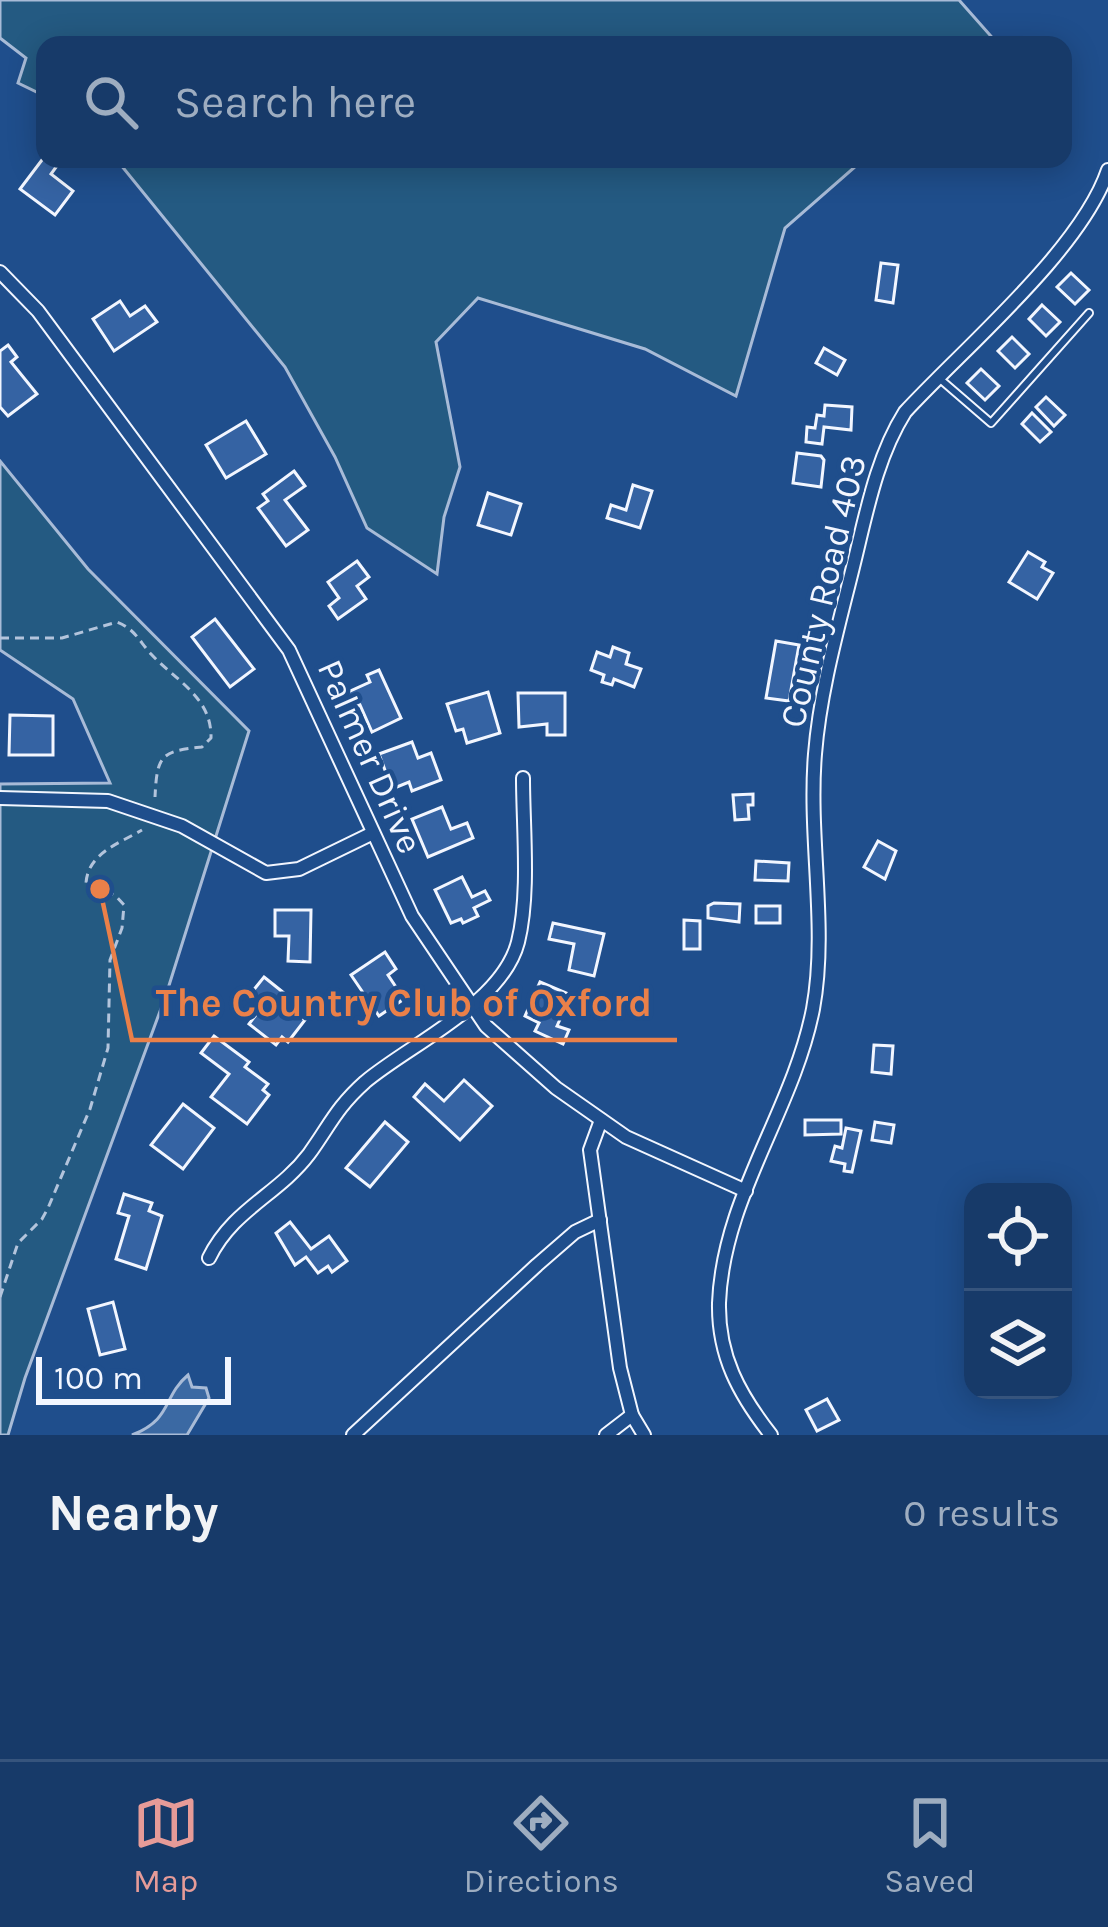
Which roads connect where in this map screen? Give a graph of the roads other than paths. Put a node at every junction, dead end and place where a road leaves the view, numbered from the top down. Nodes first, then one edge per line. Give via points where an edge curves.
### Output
1 (1108, 170) edge
2 (0, 272) edge
3 (1089, 313) dead end
4 (938, 376) junction
5 (524, 778) dead end
6 (0, 798) edge
7 (373, 833) junction
8 (470, 1006) junction
9 (601, 1120) junction
10 (746, 1191) junction
11 (600, 1220) junction
12 (208, 1258) dead end
13 (632, 1415) junction
14 (353, 1435) edge
15 (606, 1435) edge
16 (644, 1435) edge
17 (771, 1435) edge

1 - 4 street, County Road 403 via 1095,202 1052,259
2 - 7 street, Palmer Drive via 38,311 289,650
3 - 4 lane via 991,423
4 - 10 street, County Road 403 via 889,436 839,620 815,754 814,1004 805,1048
5 - 8 street via 518,944
6 - 7 street via 108,801 182,826 266,873 299,869
7 - 8 street, Palmer Drive via 422,934
8 - 9 street, Palmer Drive via 516,1054
8 - 12 street via 331,1115 308,1155 223,1230
9 - 10 street, Palmer Drive
9 - 11 street via 590,1150
10 - 17 street, County Road 403 via 728,1235 719,1329 745,1402
11 - 13 street
11 - 14 street via 537,1265
13 - 15 street
13 - 16 street

